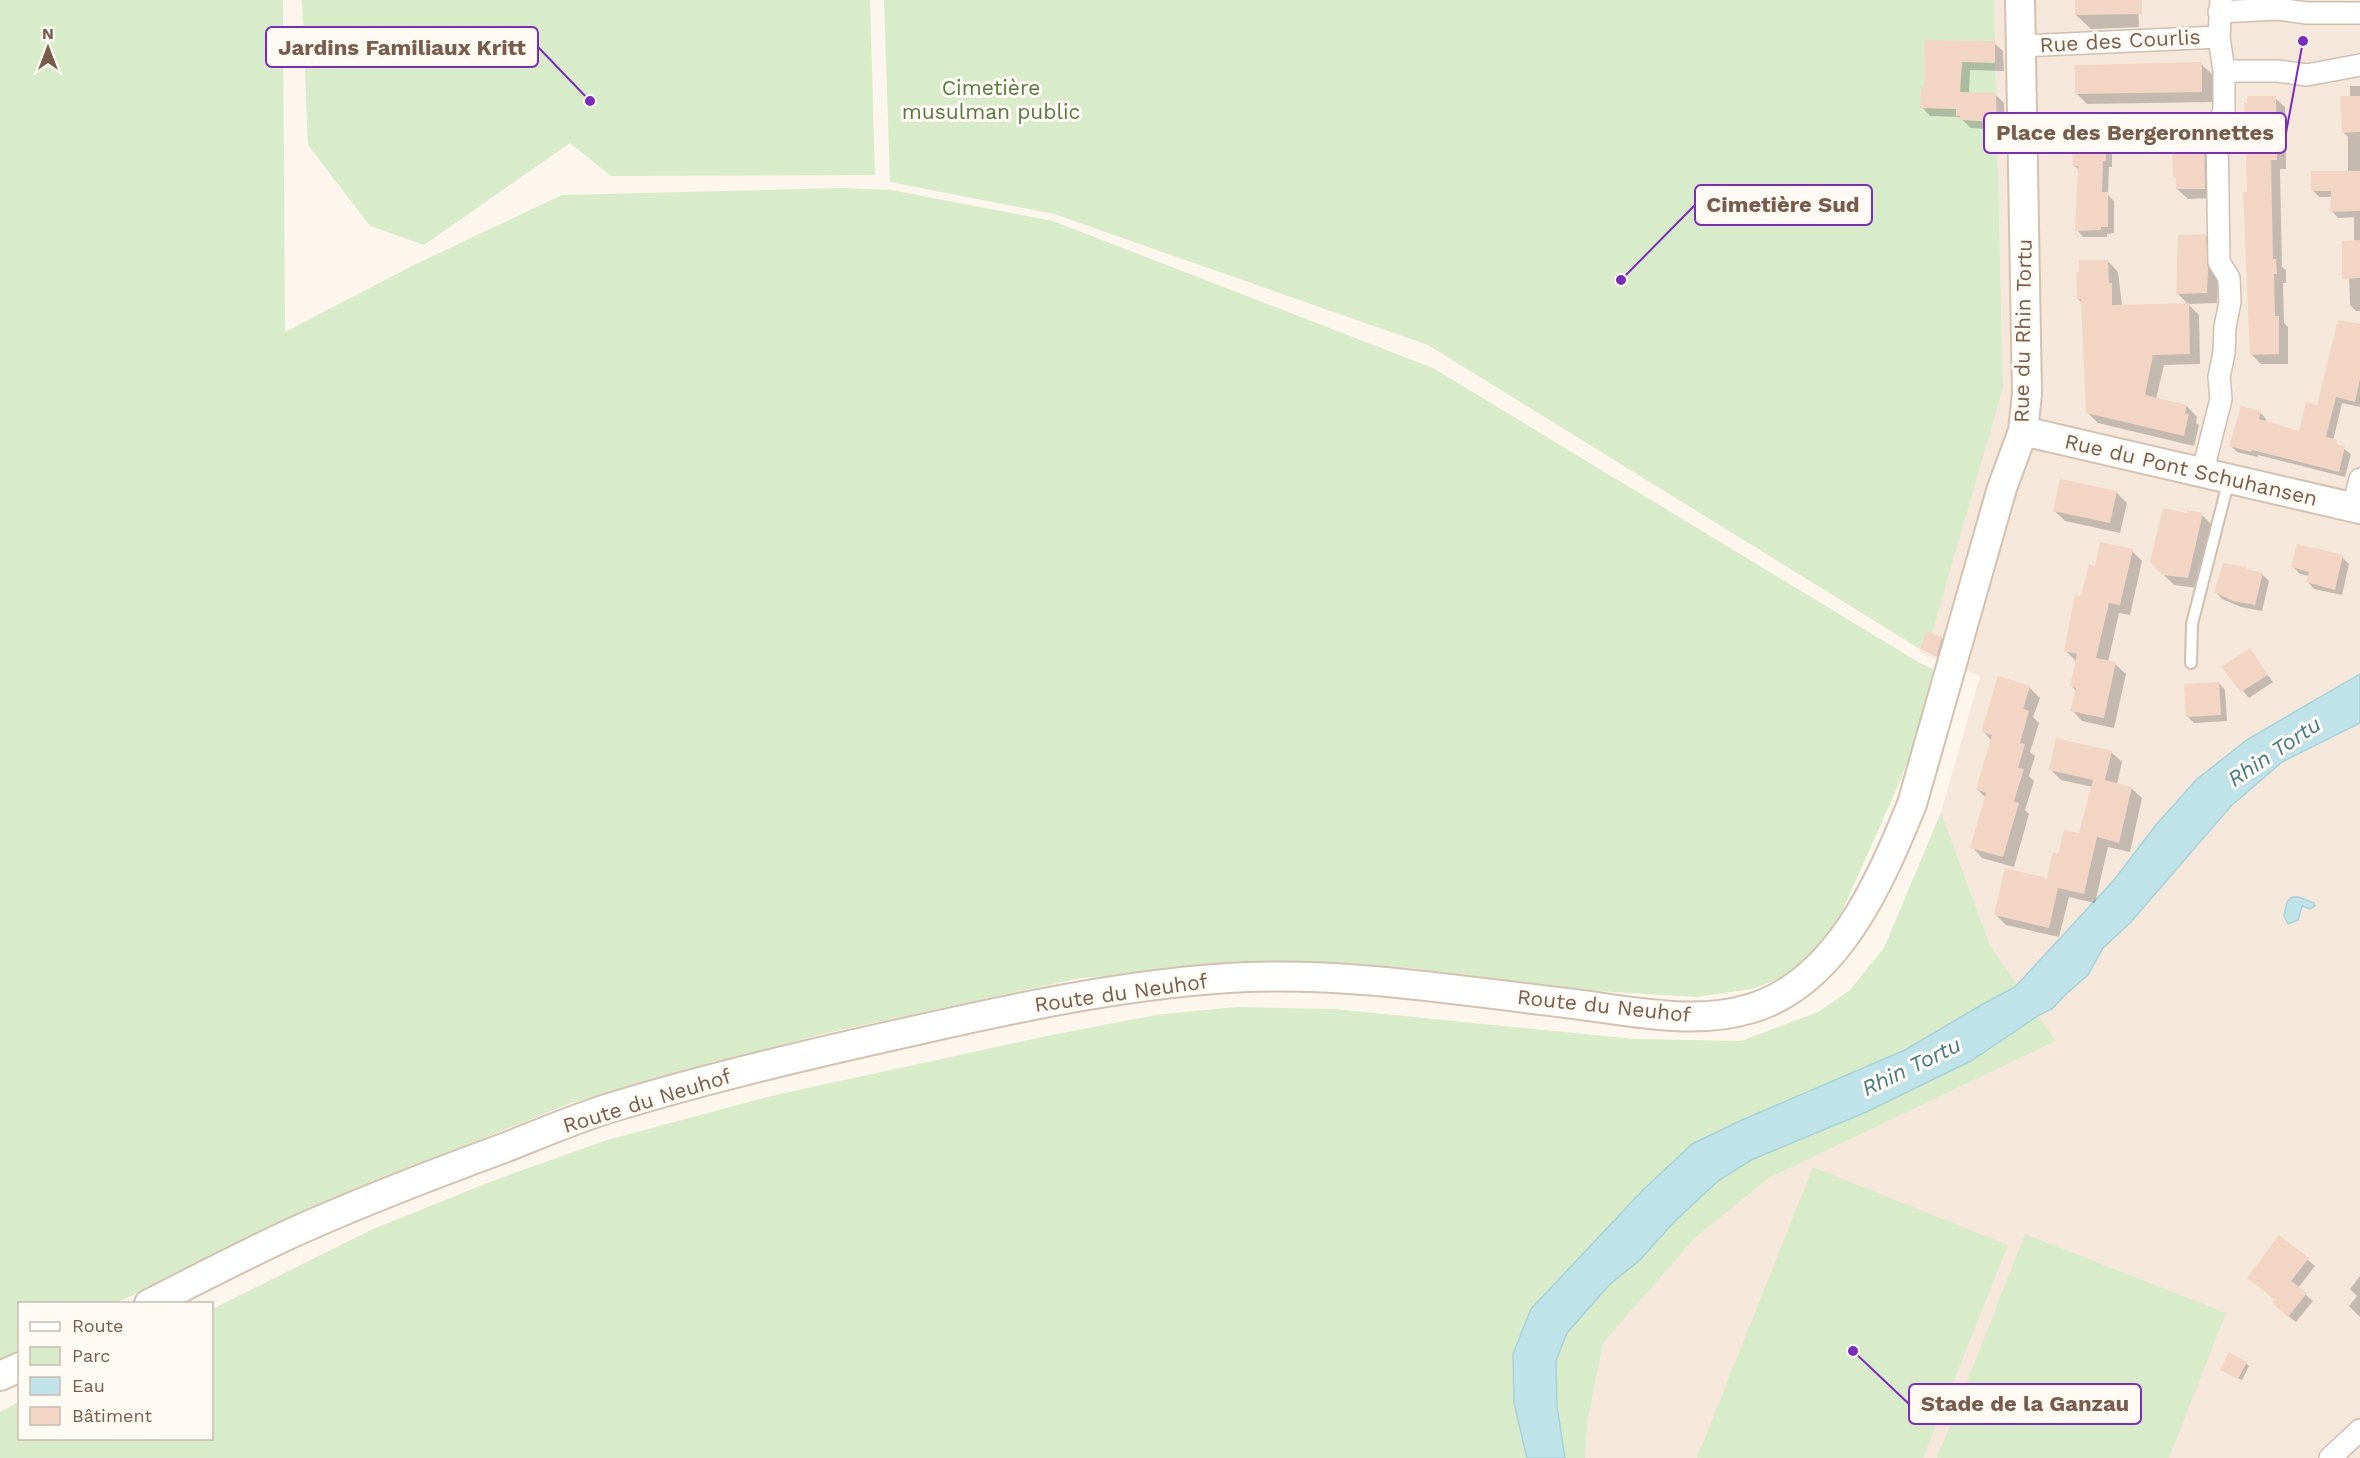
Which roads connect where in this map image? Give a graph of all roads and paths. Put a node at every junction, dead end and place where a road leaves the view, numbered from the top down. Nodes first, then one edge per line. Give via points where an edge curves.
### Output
1 (2020, 0) edge
2 (2220, 6) edge
3 (2360, 13) edge
4 (2219, 36) junction
5 (2022, 46) junction
6 (2360, 65) edge
7 (2224, 71) junction
8 (2023, 431) junction
9 (2216, 476) junction
10 (2360, 479) edge
11 (2357, 508) edge
12 (2191, 663) dead end
13 (1946, 688) joint
14 (153, 1302) edge
15 (18, 1368) edge
16 (0, 1376) edge
17 (2360, 1431) edge
18 (2330, 1458) edge

1 - 5 street, Rue du Rhin Tortu
2 - 3 street
2 - 4 street
4 - 5 street, Rue des Courlis
4 - 7 street
5 - 8 street, Rue du Rhin Tortu via 2027,394
6 - 7 street via 2307,75
7 - 9 street via 2224,110 2217,132 2219,262 2229,278 2230,302 2219,377 2222,399
8 - 9 street, Rue du Pont Schuhansen
8 - 13 street, Rue du Rhin Tortu via 2003,484
9 - 11 street, Rue du Pont Schuhansen
9 - 12 lane via 2192,624
10 - 11 street
13 - 14 street, Route du Neuhof via 1912,804 1893,850 1856,916 1824,963 1807,980 1788,993 1747,1010 1679,1016 1382,981 1252,977 1138,987 806,1054 610,1108 438,1172 283,1238
15 - 16 street
17 - 18 street

